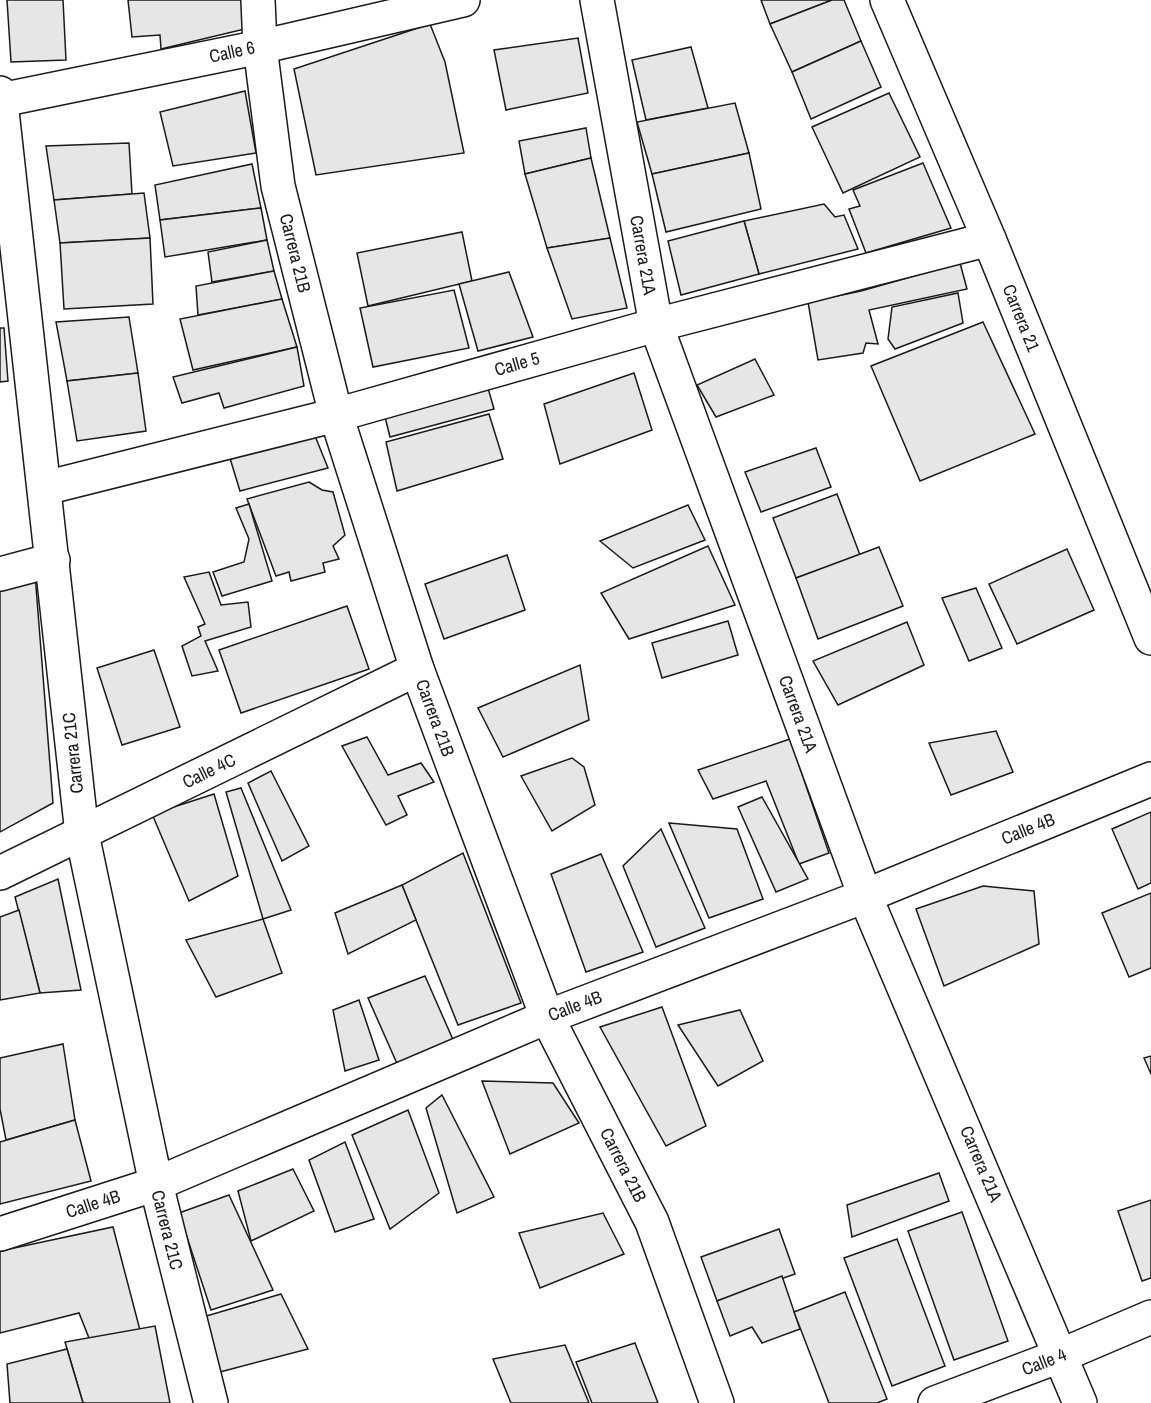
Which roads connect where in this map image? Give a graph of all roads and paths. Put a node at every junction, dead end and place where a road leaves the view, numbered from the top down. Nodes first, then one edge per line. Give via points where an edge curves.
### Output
1 (258, 0) edge
2 (463, 0) edge
3 (597, 0) edge
4 (888, 0) edge
5 (260, 47) junction
6 (0, 93) edge
7 (1, 100) edge
8 (989, 239) junction
9 (656, 325) junction
10 (336, 415) junction
11 (45, 488) junction
12 (53, 560) junction
13 (0, 574) edge
14 (1151, 638) edge
15 (417, 669) junction
16 (1151, 779) edge
17 (82, 834) junction
18 (0, 873) edge
19 (865, 896) junction
20 (547, 1017) junction
21 (156, 1184) junction
22 (0, 1234) edge
23 (1151, 1317) edge
24 (1062, 1356) junction
25 (211, 1403) edge
26 (717, 1403) edge
27 (935, 1403) edge
28 (1080, 1403) edge

1 - 5 street, Carrera 21B
2 - 5 street, Calle 6
3 - 9 street, Carrera 21A
4 - 8 street, Carrera 21
5 - 7 street, Calle 6
5 - 10 street, Carrera 21B via 278,186
6 - 7 street, Carrera 21C
7 - 11 street, Carrera 21C
8 - 9 street, Calle 5
8 - 14 street, Carrera 21
9 - 10 street, Calle 5
9 - 19 street, Carrera 21A
10 - 11 street, Calle 5
10 - 15 street, Carrera 21B
11 - 12 street, Carrera 21C
12 - 13 street
12 - 17 street, Carrera 21C
15 - 17 street, Calle 4C
15 - 20 street, Carrera 21B
16 - 19 street, Calle 4B
17 - 18 street, Calle 4C
17 - 21 street, Carrera 21C
19 - 20 street, Calle 4B
19 - 24 street, Carrera 21A
20 - 21 street, Calle 4B
20 - 26 street, Carrera 21B via 652,1222
21 - 22 street, Calle 4B
21 - 25 street, Carrera 21C
23 - 24 street, Calle 4
24 - 27 street, Calle 4
24 - 28 street, Carrera 21A

